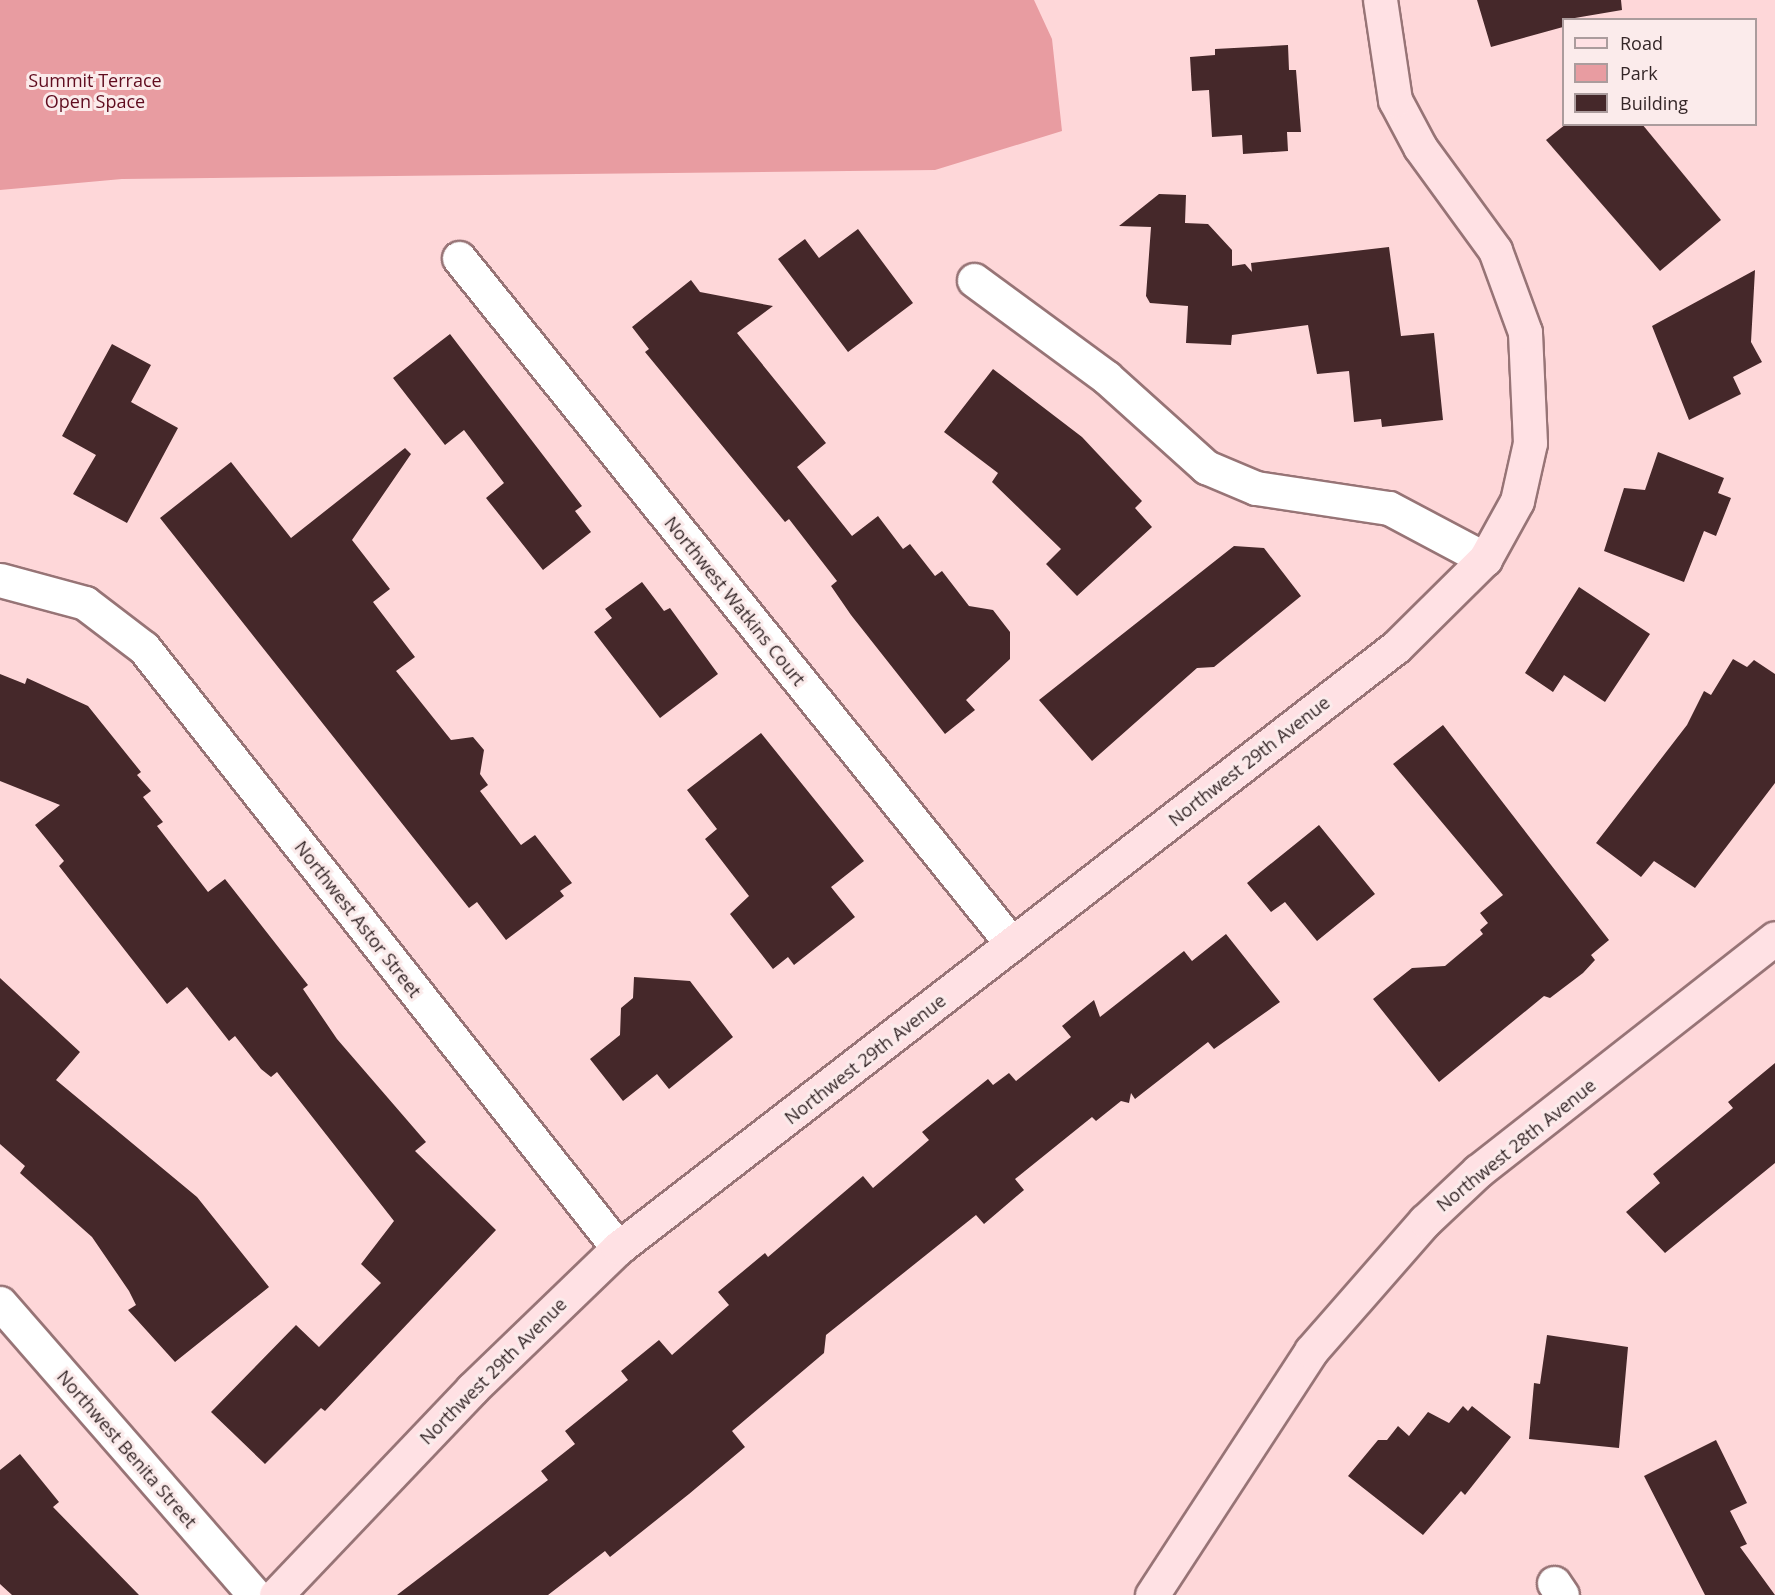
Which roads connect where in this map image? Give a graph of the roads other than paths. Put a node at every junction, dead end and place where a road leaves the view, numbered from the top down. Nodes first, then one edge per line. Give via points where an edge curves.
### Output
1 (1380, 0) edge
2 (459, 258) dead end
3 (974, 280) dead end
4 (1485, 558) junction
5 (0, 580) edge
6 (1775, 938) edge
7 (1012, 944) junction
8 (618, 1248) junction
9 (0, 1303) edge
10 (255, 1595) edge
11 (276, 1595) edge
12 (1152, 1595) edge

1 - 4 street, Northwest 29th Avenue via 1395,100 1420,147 1495,250 1525,332 1530,444 1517,501
2 - 7 street, Northwest Watkins Court
3 - 4 street via 1107,377 1206,467 1256,488 1389,508
4 - 7 street, Northwest 29th Avenue via 1396,647
5 - 8 street, Northwest Astor Street via 85,603 144,648
6 - 12 street, Northwest 28th Avenue via 1478,1171 1425,1221 1311,1351
7 - 8 street, Northwest 29th Avenue
8 - 11 street, Northwest 29th Avenue via 472,1389
9 - 10 street, Northwest Benita Street

